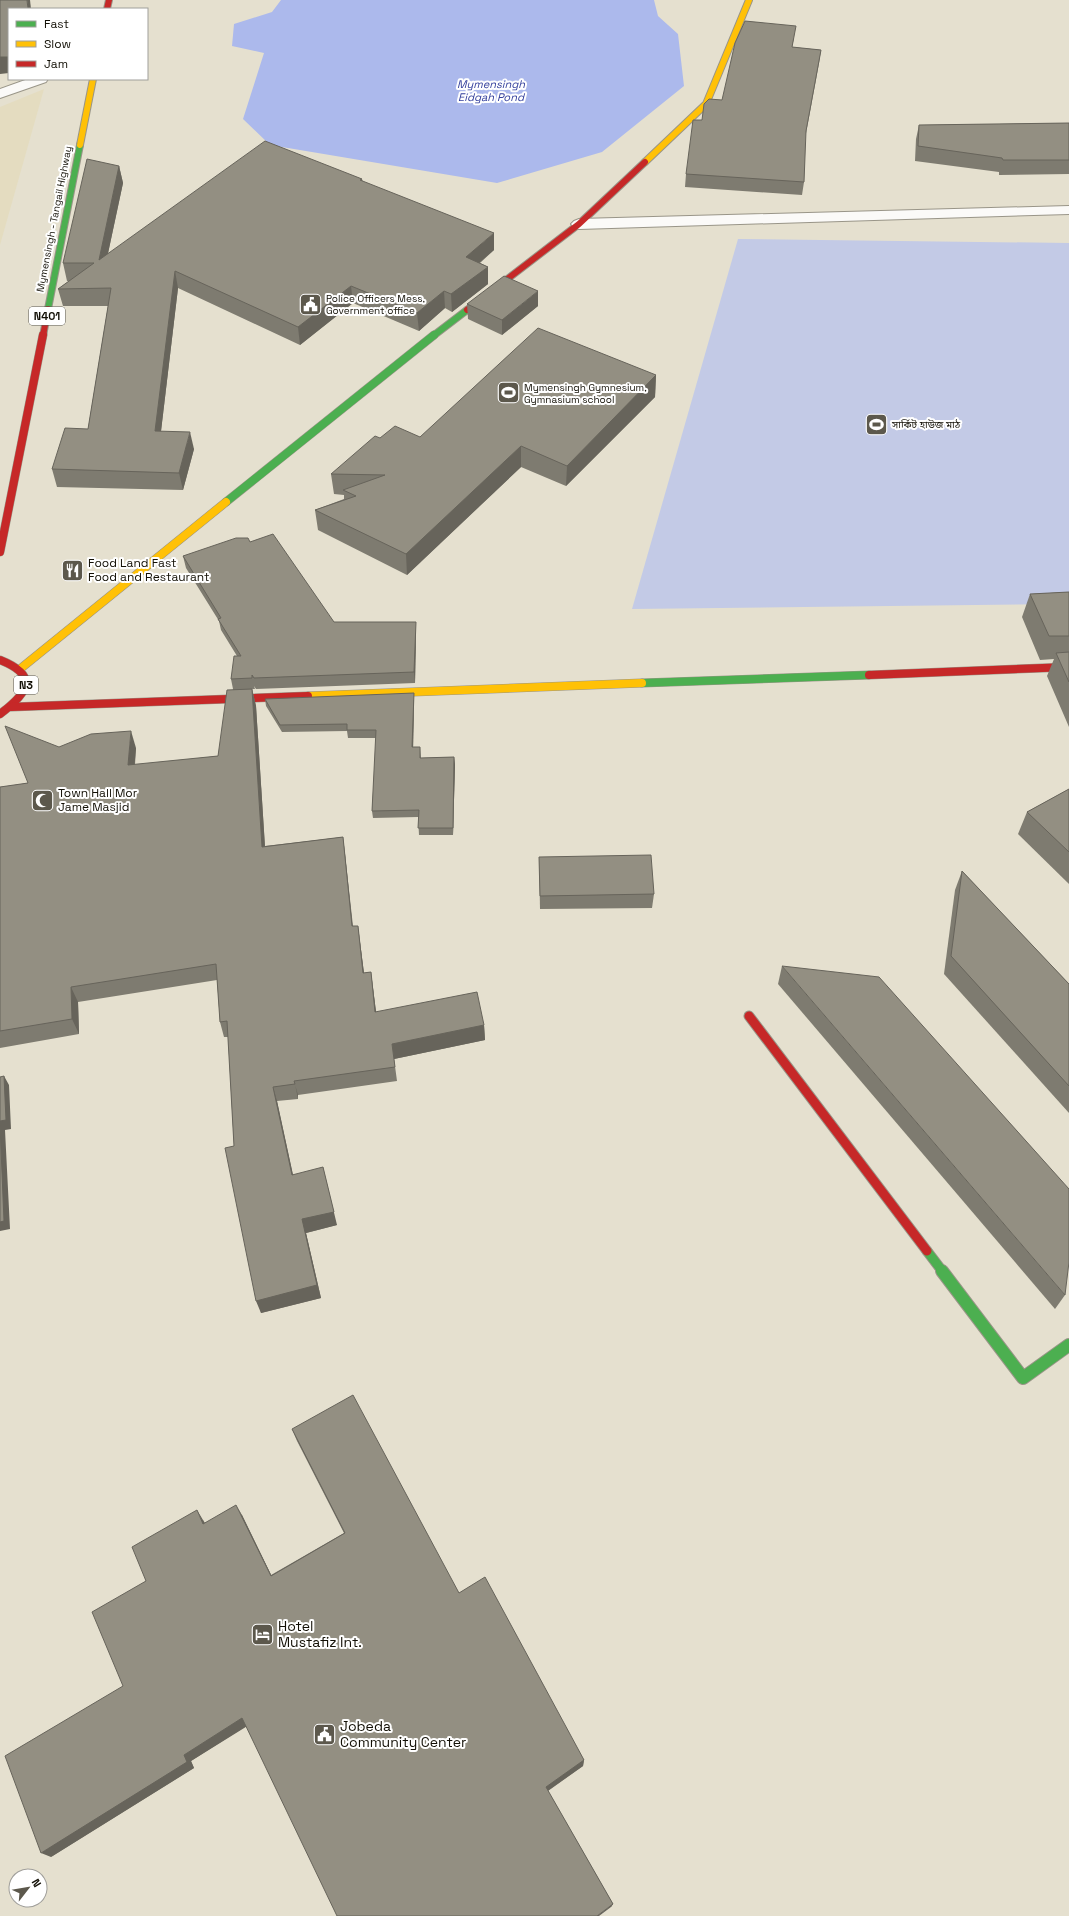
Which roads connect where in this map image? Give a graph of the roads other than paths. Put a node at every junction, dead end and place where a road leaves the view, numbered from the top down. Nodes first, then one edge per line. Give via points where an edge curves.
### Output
1 (749, 0) edge
2 (38, 80) edge
3 (93, 80) edge
4 (0, 94) edge
5 (1069, 210) edge
6 (579, 224) junction
7 (0, 552) edge
8 (0, 660) edge
9 (1069, 667) edge
10 (20, 669) junction
11 (11, 707) junction
12 (0, 714) edge
13 (749, 1016) dead end
14 (1069, 1345) edge

1 - 6 main road via 706,104
2 - 4 street
3 - 7 main road, Mymensingh - Tangail Highway / N401
5 - 6 street
6 - 10 main road via 403,359
8 - 10 main road, N3
9 - 11 main road
10 - 11 main road, N3 via 26,681 25,691
11 - 12 main road, N3
13 - 14 main road via 1023,1378

